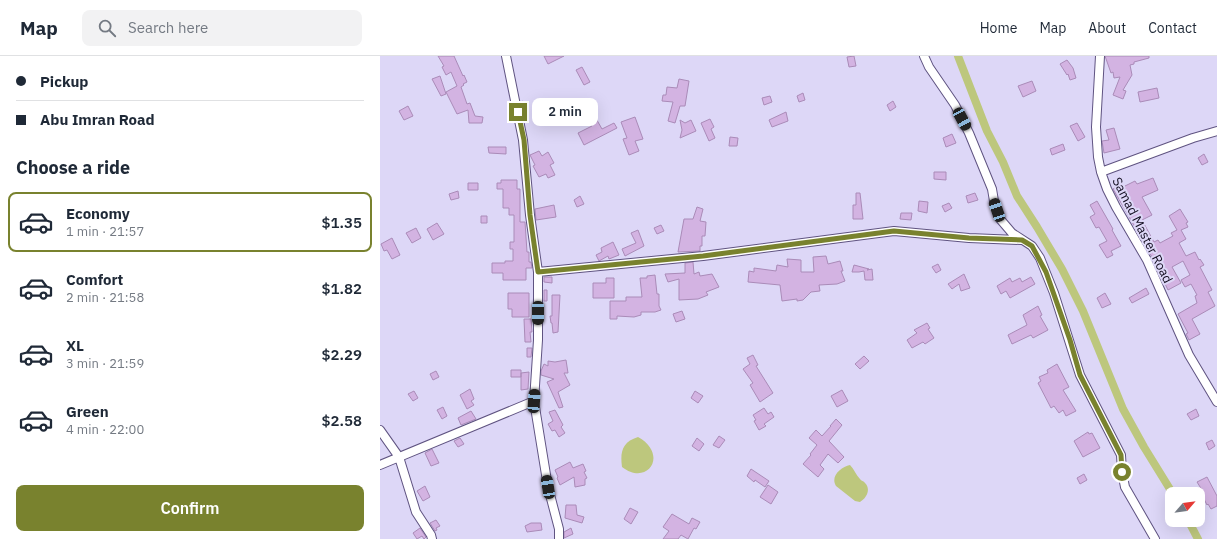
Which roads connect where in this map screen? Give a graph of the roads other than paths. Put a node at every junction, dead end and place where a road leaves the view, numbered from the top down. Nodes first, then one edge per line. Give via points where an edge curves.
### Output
1 (506, 56) edge
2 (924, 56) edge
3 (1100, 56) edge
4 (1217, 131) edge
5 (1102, 172) junction
6 (1022, 240) junction
7 (538, 272) junction
8 (534, 401) junction
9 (1217, 402) edge
10 (380, 430) edge
11 (399, 457) junction
12 (380, 465) edge
13 (432, 539) edge
14 (559, 539) edge
15 (1155, 539) edge

1 - 7 street via 524,140
2 - 6 street via 955,105 969,133 992,189 1000,219
3 - 5 street, Samad Master Road via 1096,128
4 - 5 street
5 - 9 street, Samad Master Road via 1116,207 1147,260 1189,355
6 - 7 street via 894,231 703,256
6 - 15 street via 1032,246 1046,272 1080,375 1121,455 1125,487
7 - 8 street via 538,340
8 - 11 street
8 - 14 street
10 - 11 street
11 - 12 street
11 - 13 street via 416,512

